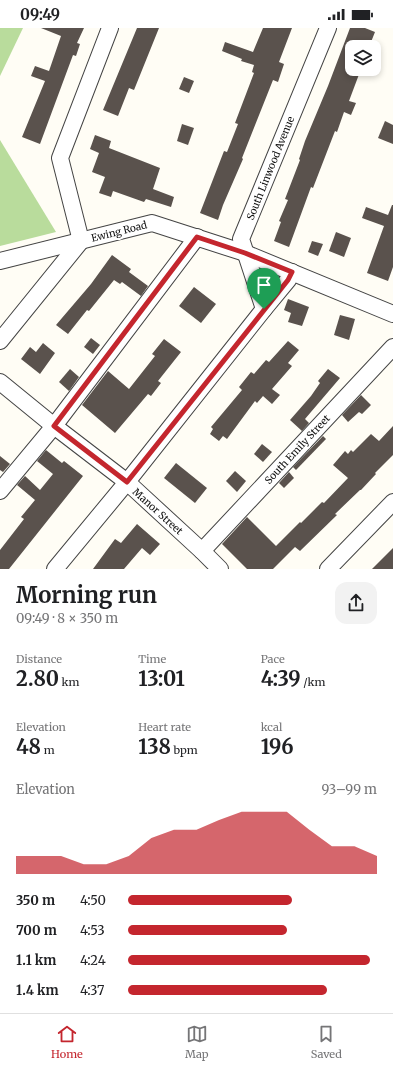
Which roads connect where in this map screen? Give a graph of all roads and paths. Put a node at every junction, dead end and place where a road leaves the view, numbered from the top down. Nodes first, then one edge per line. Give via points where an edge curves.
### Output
1 (110, 28) edge
2 (328, 28) edge
3 (197, 237) junction
4 (81, 241) junction
5 (245, 253) junction
6 (0, 261) edge
7 (292, 272) junction
8 (264, 309) junction
9 (393, 314) edge
10 (0, 341) edge
11 (393, 347) edge
12 (0, 382) edge
13 (54, 426) junction
14 (127, 482) junction
15 (0, 491) edge
16 (393, 502) edge
17 (202, 551) junction
18 (55, 569) edge
19 (220, 569) edge
20 (328, 569) edge

1 - 4 street via 60,158
2 - 5 street, South Linwood Avenue via 241,239
3 - 4 street, Ewing Road via 152,223
3 - 5 street, Ewing Road
3 - 13 street
4 - 6 street, Ewing Road
4 - 10 street
5 - 7 street, Ewing Road
5 - 8 street, South Linwood Avenue
7 - 8 street
7 - 9 street, Ewing Road
8 - 14 street
11 - 17 street, South Emily Street
12 - 13 street, Manor Street
13 - 14 street, Manor Street
13 - 15 street
14 - 17 street, Manor Street
14 - 18 street
16 - 20 street
17 - 19 street, Manor Street

